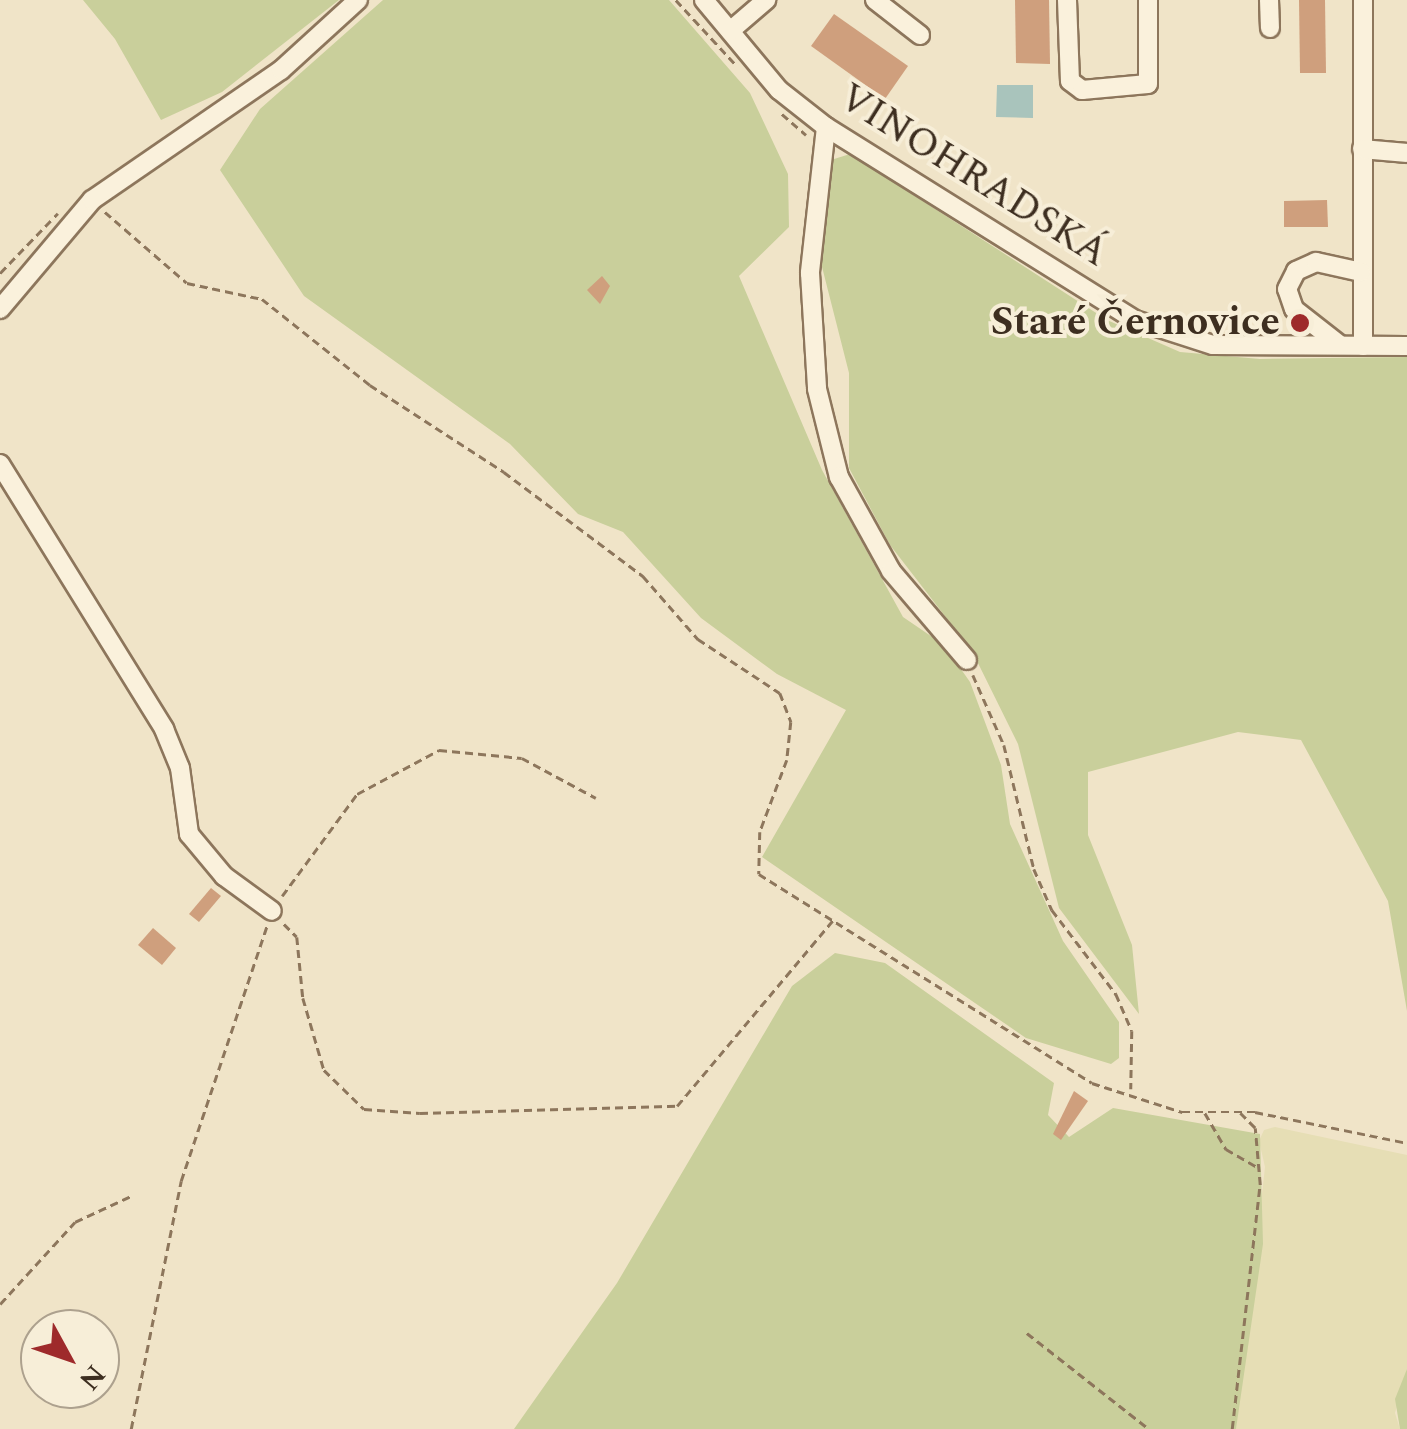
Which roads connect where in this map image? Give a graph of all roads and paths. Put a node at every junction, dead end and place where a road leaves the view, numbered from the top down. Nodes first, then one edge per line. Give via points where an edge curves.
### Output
1 (358, 0) edge
2 (704, 0) edge
3 (766, 0) edge
4 (875, 0) edge
5 (1067, 0) edge
6 (1148, 0) edge
7 (1269, 0) edge
8 (1363, 0) edge
9 (1270, 28) dead end
10 (730, 31) junction
11 (920, 35) dead end
12 (826, 127) junction
13 (1362, 149) junction
14 (1407, 153) edge
15 (87, 206) junction
16 (0, 272) edge
17 (1361, 272) junction
18 (0, 309) edge
19 (1343, 346) junction
20 (1363, 346) junction
21 (1407, 346) edge
22 (0, 464) edge
23 (967, 660) joint
24 (596, 798) dead end
25 (272, 911) junction
26 (835, 918) junction
27 (1131, 1091) junction
28 (1204, 1112) junction
29 (1239, 1112) junction
30 (1407, 1143) edge
31 (1259, 1168) junction
32 (131, 1196) dead end
33 (0, 1304) edge
34 (1028, 1333) dead end
35 (131, 1429) edge
36 (1149, 1429) edge
37 (1232, 1429) edge

1 - 15 street via 281,70
2 - 10 street, VINOHRADSKÁ
3 - 10 street
4 - 11 street
5 - 6 street via 1070,80 1082,90 1148,84
7 - 9 street
8 - 13 street
10 - 12 street, VINOHRADSKÁ via 779,90
12 - 19 street, VINOHRADSKÁ via 1135,320 1213,345
12 - 23 street via 810,273 817,389 839,477 891,570
13 - 14 street
13 - 17 street
15 - 16 path via 47,218
15 - 18 street
15 - 26 path via 187,283 262,299 370,384 504,472 643,576 698,638 780,693 791,722 786,760 760,832 758,874
17 - 19 street via 1316,262 1296,271 1287,289 1294,308
17 - 20 street
19 - 20 street, VINOHRADSKÁ
20 - 21 street, VINOHRADSKÁ
22 - 25 street via 164,729 180,768 189,834 224,876
23 - 27 path via 1004,746 1034,869 1052,910 1116,994 1132,1031
24 - 25 path via 522,758 439,750 356,794
25 - 26 path via 296,937 303,998 324,1070 364,1110 420,1113 677,1106
25 - 35 path via 181,1181
26 - 27 path via 1033,1050 1092,1082
27 - 28 path via 1182,1112
28 - 29 path
28 - 31 path via 1226,1149
29 - 30 path
29 - 31 path via 1255,1128
31 - 37 path via 1252,1290
32 - 33 path via 75,1222
34 - 36 path

